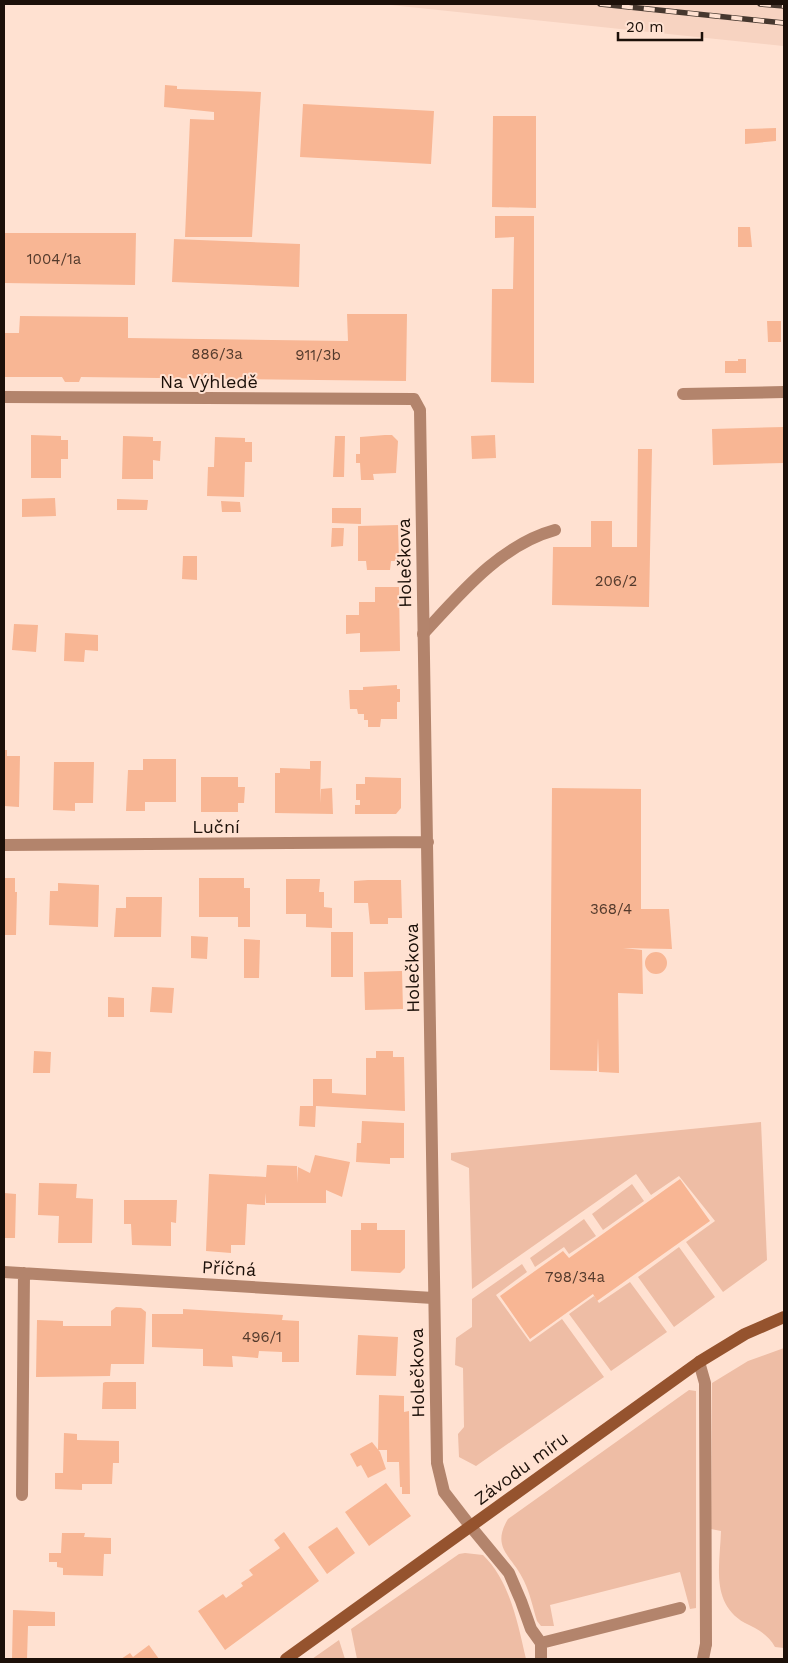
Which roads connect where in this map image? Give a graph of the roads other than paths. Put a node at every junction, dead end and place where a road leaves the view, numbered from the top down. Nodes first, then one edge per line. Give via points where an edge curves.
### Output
1 (784, 392) edge
2 (683, 394) dead end
3 (4, 397) edge
4 (414, 399) joint
5 (555, 530) dead end
6 (423, 634) junction
7 (428, 842) junction
8 (4, 845) edge
9 (4, 1272) edge
10 (24, 1273) junction
11 (433, 1298) junction
12 (784, 1318) edge
13 (699, 1362) junction
14 (22, 1495) dead end
15 (471, 1527) junction
16 (680, 1608) dead end
17 (541, 1643) junction
18 (286, 1659) edge
19 (541, 1659) edge
20 (703, 1659) edge

1 - 2 street
3 - 4 street, Na Výhledě
4 - 6 street, Holečkova via 420,410
5 - 6 street via 543,533 503,556 473,581
6 - 7 street, Holečkova
7 - 8 street, Luční
7 - 11 street, Holečkova
9 - 10 street, Příčná
10 - 11 street, Příčná
10 - 14 street
11 - 15 street, Holečkova via 438,1474 450,1501
12 - 13 main road, Závodu míru via 745,1334
13 - 15 main road, Závodu míru
13 - 20 street via 705,1383 706,1644
15 - 17 street, Holečkova via 509,1573 531,1629
15 - 18 main road, Závodu míru
16 - 17 street
17 - 19 street

